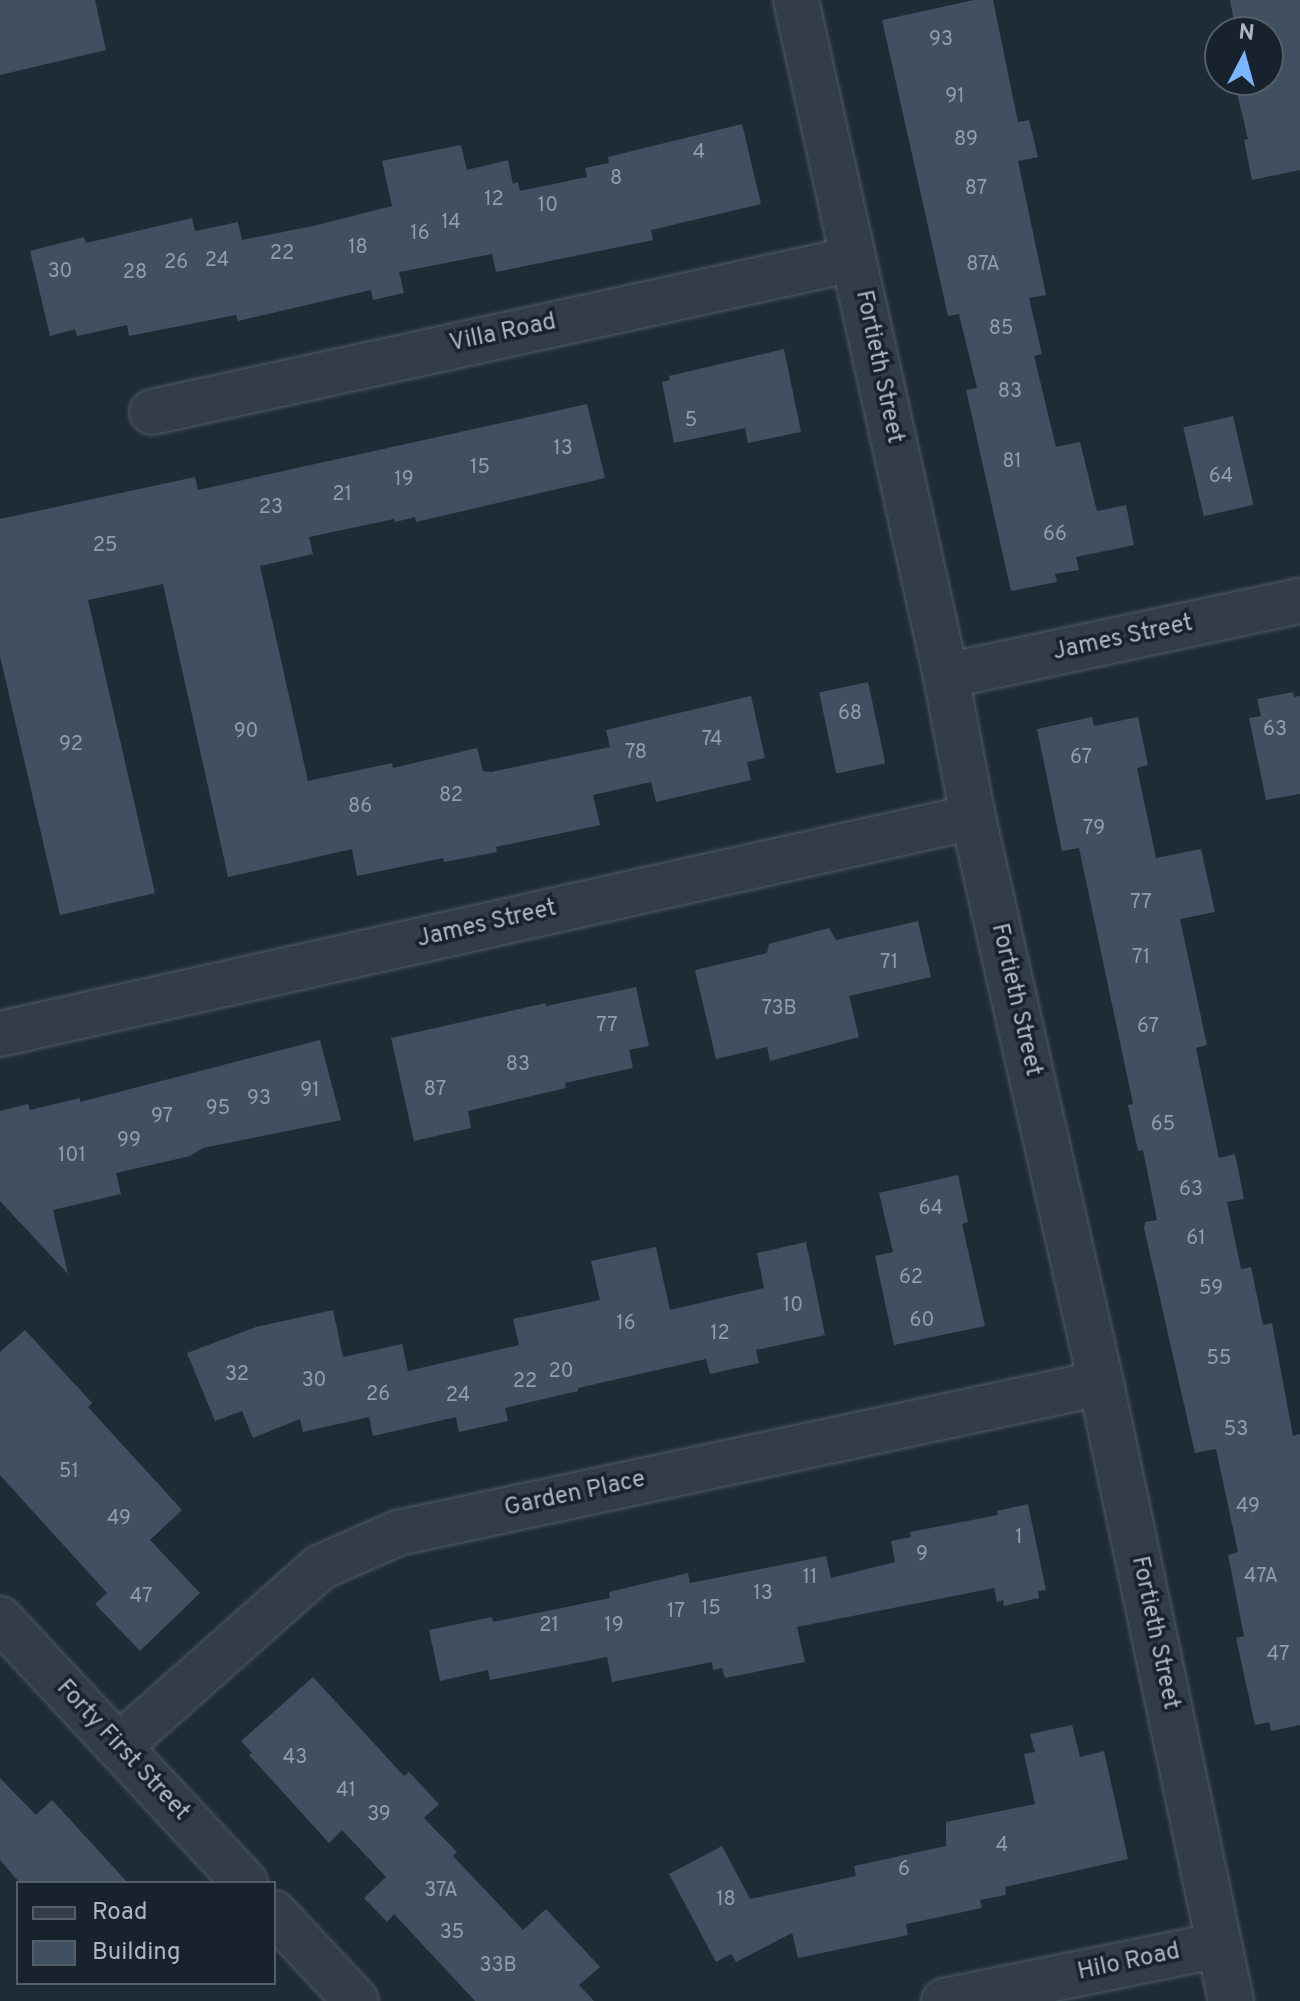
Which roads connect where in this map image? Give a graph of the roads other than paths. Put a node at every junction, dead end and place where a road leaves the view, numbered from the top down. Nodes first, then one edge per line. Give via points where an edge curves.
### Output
1 (796, 0) edge
2 (854, 259) junction
3 (152, 412) dead end
4 (1300, 601) edge
5 (946, 676) junction
6 (973, 817) junction
7 (0, 1034) edge
8 (1101, 1383) junction
9 (0, 1619) edge
10 (118, 1747) junction
11 (243, 1881) edge
12 (276, 1915) edge
13 (1219, 1945) junction
14 (356, 2001) edge
15 (944, 2001) edge
16 (1231, 2001) edge

1 - 2 street, Fortieth Street
2 - 3 street, Villa Road
2 - 5 street, Fortieth Street
4 - 5 street, James Street
5 - 6 street, Fortieth Street
6 - 7 street, James Street
6 - 8 street, Fortieth Street
8 - 10 street, Garden Place via 398,1533 321,1567
8 - 13 street, Fortieth Street
9 - 10 street, Forty First Street
10 - 11 street, Forty First Street
12 - 14 street
13 - 15 street, Hilo Road
13 - 16 street, Fortieth Street

